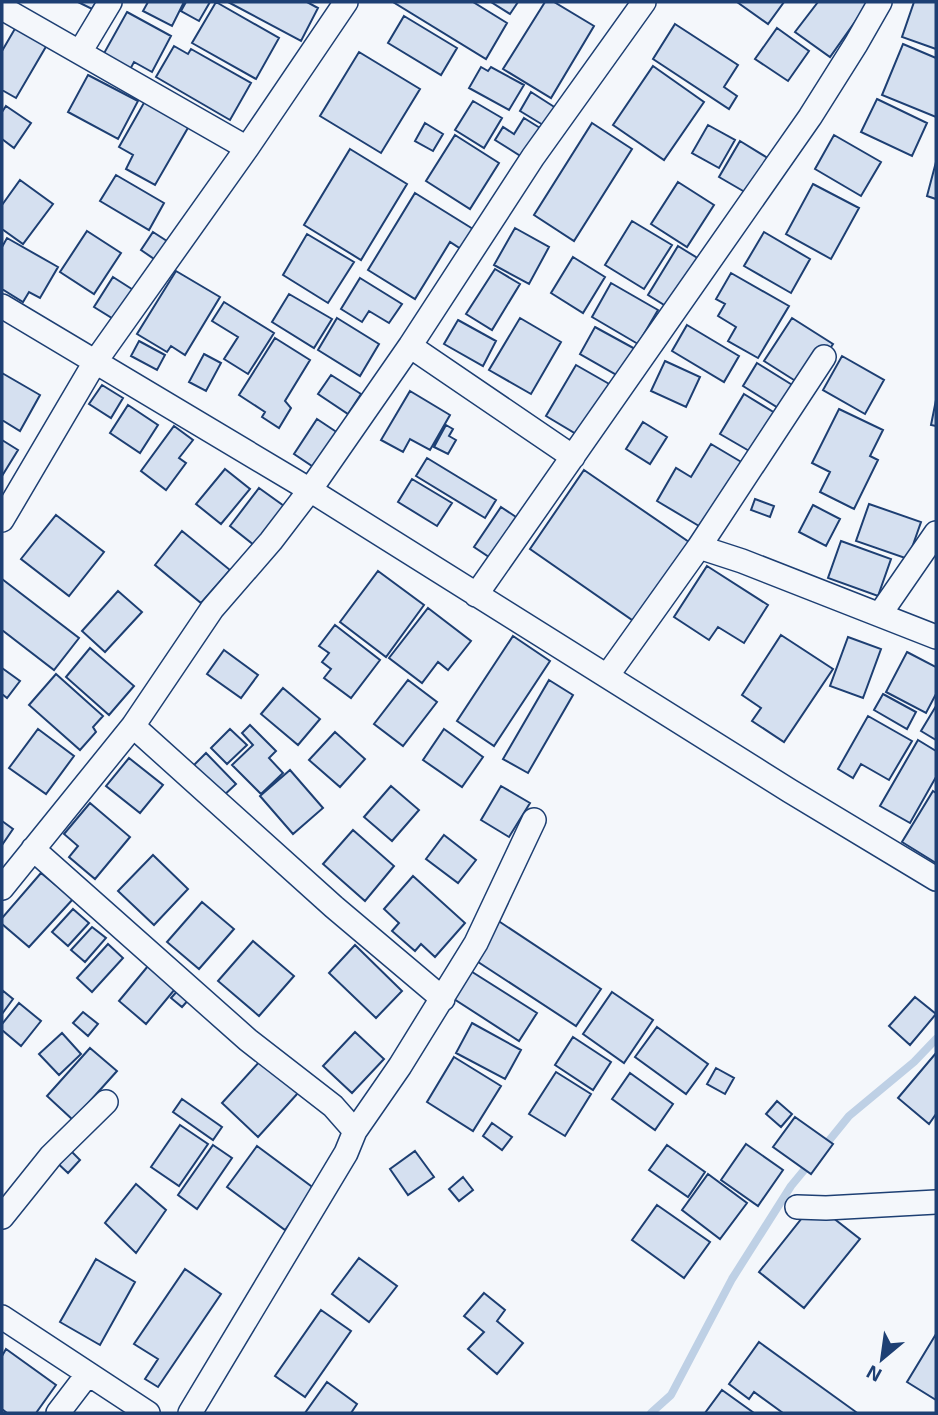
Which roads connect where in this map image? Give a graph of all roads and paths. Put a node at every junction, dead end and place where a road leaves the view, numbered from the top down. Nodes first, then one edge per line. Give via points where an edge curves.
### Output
1 (110, 2) edge
2 (346, 2) edge
3 (644, 2) edge
4 (880, 2) edge
5 (2, 8) edge
6 (80, 52) junction
7 (247, 148) junction
8 (2, 306) edge
9 (410, 346) junction
10 (824, 357) dead end
11 (95, 362) junction
12 (573, 457) junction
13 (310, 490) junction
14 (2, 520) edge
15 (936, 533) edge
16 (699, 547) junction
17 (476, 595) junction
18 (880, 614) junction
19 (936, 637) edge
20 (607, 676) junction
21 (133, 726) junction
22 (534, 820) dead end
23 (33, 849) junction
24 (936, 879) edge
25 (2, 888) edge
26 (443, 999) junction
27 (106, 1102) dead end
28 (355, 1131) junction
29 (936, 1202) edge
30 (797, 1207) dead end
31 (2, 1217) edge
32 (2, 1317) edge
33 (87, 1375) junction
34 (58, 1413) edge
35 (148, 1413) edge
36 (190, 1413) edge

1 - 6 street
2 - 7 street
3 - 9 street via 533,157
4 - 12 street via 810,117
5 - 6 street
6 - 7 street
7 - 11 street
8 - 11 street
9 - 12 street
9 - 13 street
10 - 16 street
11 - 13 street
11 - 14 street
12 - 17 street
13 - 17 street
13 - 21 street via 212,609
15 - 18 street
16 - 18 street
16 - 20 street
17 - 20 street
18 - 19 street
20 - 24 street
21 - 23 street
21 - 26 street
22 - 26 street via 477,943
23 - 25 street
23 - 28 street via 248,1040 333,1105
26 - 28 street
27 - 31 street via 51,1156
28 - 36 street
29 - 30 street
32 - 33 street
33 - 34 street
33 - 35 street

